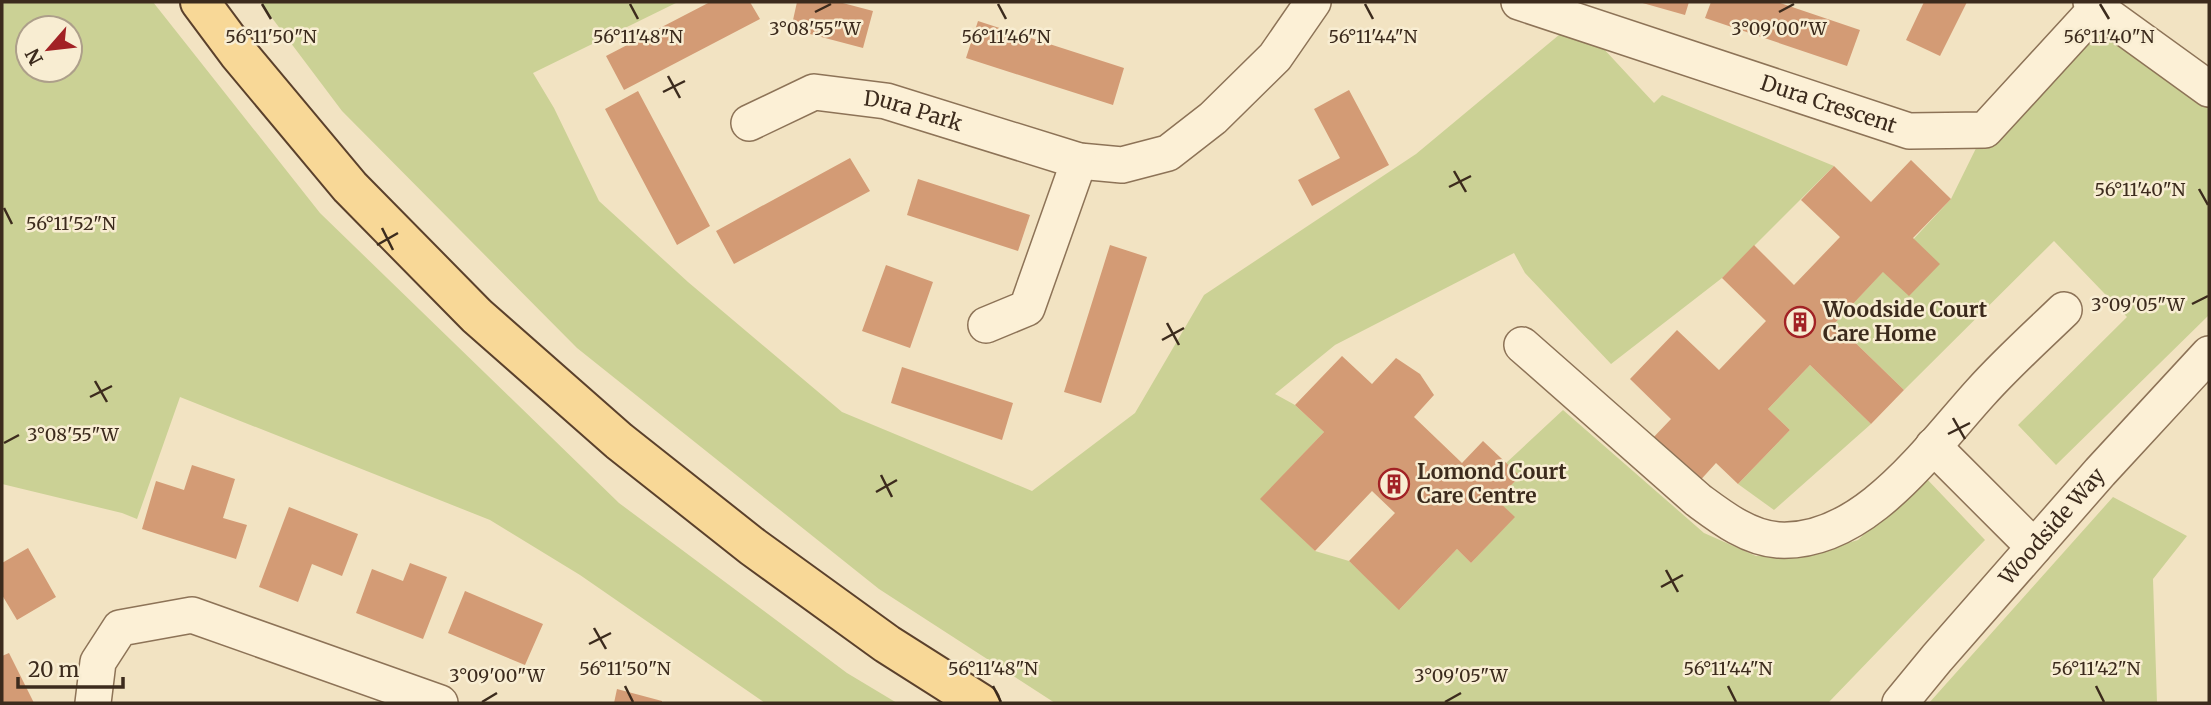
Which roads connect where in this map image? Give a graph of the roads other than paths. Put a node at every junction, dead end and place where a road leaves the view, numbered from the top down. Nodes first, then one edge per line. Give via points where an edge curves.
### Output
1 (200, 2) edge
2 (1313, 2) edge
3 (1519, 2) edge
4 (2094, 5) edge
5 (2209, 89) edge
6 (749, 123) dead end
7 (1079, 161) junction
8 (2064, 310) dead end
9 (986, 326) dead end
10 (1522, 345) dead end
11 (2209, 354) edge
12 (1933, 446) junction
13 (2034, 547) junction
14 (93, 703) edge
15 (440, 703) edge
16 (980, 703) edge
17 (1900, 703) edge

1 - 16 main road via 350,187 477,316 619,440 753,547 887,645
2 - 7 street, Dura Park via 1275,57 1213,118 1168,153 1122,164
3 - 4 street, Dura Crescent via 1909,131 1985,130
4 - 5 street
6 - 7 street, Dura Park via 814,92 886,101
7 - 9 street via 1027,307
8 - 12 street via 1983,389
10 - 12 street via 1698,500 1725,520 1775,540 1797,540 1837,530 1904,478
11 - 13 street, Woodside Way
12 - 13 street
13 - 17 street, Woodside Way
14 - 15 street via 98,662 120,628 192,615

